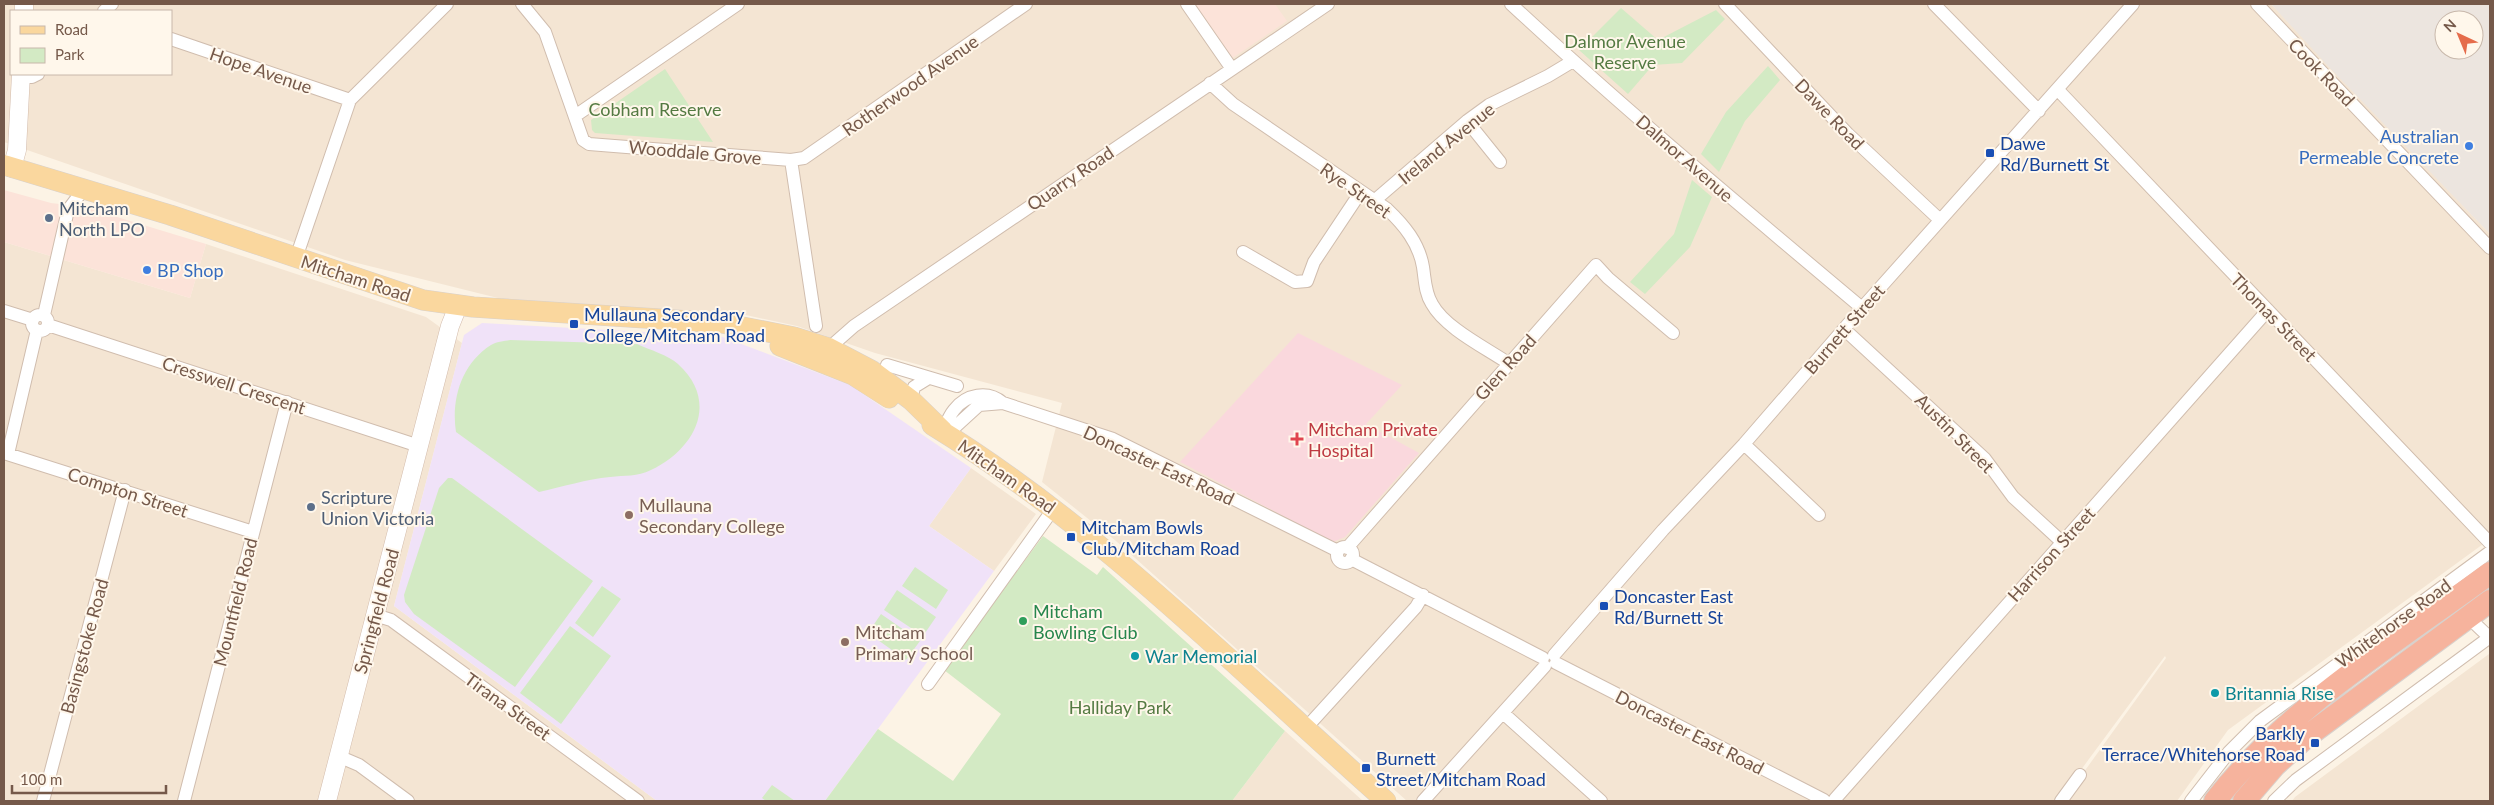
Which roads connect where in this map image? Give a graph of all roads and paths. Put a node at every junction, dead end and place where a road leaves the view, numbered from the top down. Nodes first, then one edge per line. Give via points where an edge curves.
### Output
1 (447, 4) edge
2 (522, 4) edge
3 (738, 4) edge
4 (1026, 4) edge
5 (1187, 4) edge
6 (1328, 4) edge
7 (1511, 4) edge
8 (1725, 4) edge
9 (1934, 4) edge
10 (2133, 4) edge
11 (2257, 4) edge
12 (172, 39) edge
13 (1573, 61) junction
14 (1232, 69) junction
15 (27, 75) edge
16 (1210, 84) junction
17 (2058, 90) junction
18 (350, 100) junction
19 (2039, 110) junction
20 (576, 116) junction
21 (1467, 121) junction
22 (18, 124) junction
23 (4, 142) edge
24 (791, 160) junction
25 (1500, 162) dead end
26 (8, 166) edge
27 (84, 190) junction
28 (1360, 193) junction
29 (1374, 201) junction
30 (1940, 220) junction
31 (2490, 248) edge
32 (1243, 252) dead end
33 (296, 258) junction
34 (458, 306) junction
35 (1862, 308) junction
36 (2268, 310) junction
37 (4, 312) edge
38 (41, 322) junction
39 (816, 326) dead end
40 (1844, 329) junction
41 (1673, 334) dead end
42 (826, 355) junction
43 (1508, 363) junction
44 (886, 365) dead end
45 (927, 378) junction
46 (957, 386) dead end
47 (911, 400) junction
48 (287, 402) junction
49 (943, 431) junction
50 (1744, 444) junction
51 (419, 446) junction
52 (6, 453) edge
53 (125, 490) junction
54 (1054, 508) junction
55 (1819, 515) dead end
56 (253, 532) junction
57 (2062, 542) junction
58 (2490, 543) edge
59 (2490, 552) edge
60 (1346, 553) junction
61 (2490, 572) edge
62 (1423, 596) junction
63 (2490, 600) edge
64 (375, 614) junction
65 (2468, 617) junction
66 (2490, 637) edge
67 (1549, 660) junction
68 (928, 684) dead end
69 (1503, 712) junction
70 (1306, 728) junction
71 (338, 756) junction
72 (2080, 775) dead end
73 (187, 800) edge
74 (1830, 800) edge
75 (43, 801) edge
76 (327, 801) edge
77 (408, 801) edge
78 (638, 801) edge
79 (1384, 801) edge
80 (1423, 801) edge
81 (1601, 801) edge
82 (2061, 801) edge
83 (2192, 801) edge
84 (2215, 801) edge
85 (2244, 801) edge
86 (2274, 801) edge

1 - 18 street
2 - 20 street, Wooddale Grove via 545,32
3 - 20 street
4 - 24 street, Rotherwood Avenue via 804,158
5 - 14 street
6 - 14 street, Quarry Road
7 - 13 street, Dalmor Avenue
8 - 30 street, Dawe Road via 1848,134
9 - 19 street
10 - 17 street, Burnett Street
11 - 31 street, Cook Road
12 - 18 street, Hope Avenue
13 - 21 street, Ireland Avenue via 1489,105
13 - 35 street, Dalmor Avenue
14 - 16 street, Quarry Road
15 - 22 main road
16 - 28 street, Rye Street via 1233,104
16 - 42 street, Quarry Road via 854,326
17 - 19 street, Burnett Street
17 - 36 street, Thomas Street
18 - 33 street
19 - 30 street, Burnett Street
20 - 24 street, Wooddale Grove via 583,140 589,144
21 - 25 street
21 - 29 street, Ireland Avenue
22 - 23 main road
22 - 26 main road via 16,156
24 - 39 street
26 - 27 main road, Mitcham Road
27 - 33 main road, Mitcham Road
27 - 38 street via 68,210
28 - 29 street, Rye Street
28 - 32 street via 1314,262 1307,281 1295,282
29 - 43 street, Rye Street via 1402,223 1415,242 1431,304 1438,313
30 - 35 street, Burnett Street
33 - 34 main road, Mitcham Road via 423,300
34 - 42 main road, Mitcham Road via 722,323
34 - 51 main road, Springfield Road
35 - 40 street, Burnett Street
36 - 57 street, Harrison Street
36 - 58 street, Thomas Street
37 - 38 street, Cresswell Crescent
38 - 48 street, Cresswell Crescent
38 - 52 street
40 - 50 street, Burnett Street
40 - 57 street, Austin Street via 1985,458 2013,497
41 - 43 street, Glen Road via 1596,265
42 - 47 main road, Mitcham Road via 872,370
42 - 49 main road, Mitcham Road
43 - 60 street, Glen Road
44 - 45 street
45 - 46 street
45 - 47 street via 914,387
47 - 49 main road, Mitcham Road
48 - 51 street, Cresswell Crescent
48 - 56 street, Mountfield Road
49 - 54 main road, Mitcham Road
49 - 60 street, Doncaster East Road via 954,410 970,398 980,394 997,398 1003,403 1113,439
50 - 55 street
50 - 67 street, Burnett Street
51 - 64 main road, Springfield Road
52 - 53 street, Compton Street
53 - 56 street, Compton Street
53 - 75 street, Basingstoke Road
54 - 68 street
54 - 70 main road, Mitcham Road via 1136,576
56 - 73 street, Mountfield Road
57 - 74 street, Harrison Street
59 - 83 street, Whitehorse Road via 2260,721 2229,752
60 - 62 street, Doncaster East Road
61 - 84 highway, Whitehorse Road via 2288,723 2257,752
62 - 67 street, Doncaster East Road
62 - 70 street
63 - 65 highway
64 - 71 main road, Springfield Road
64 - 78 street, Tirana Street via 391,620
65 - 66 street
65 - 85 highway via 2306,737 2275,765
66 - 86 street via 2296,780
67 - 69 street, Burnett Street
67 - 74 street, Doncaster East Road
69 - 80 street, Burnett Street
69 - 81 street
70 - 79 main road, Mitcham Road
71 - 76 main road, Springfield Road
71 - 77 street via 358,765
72 - 82 street

